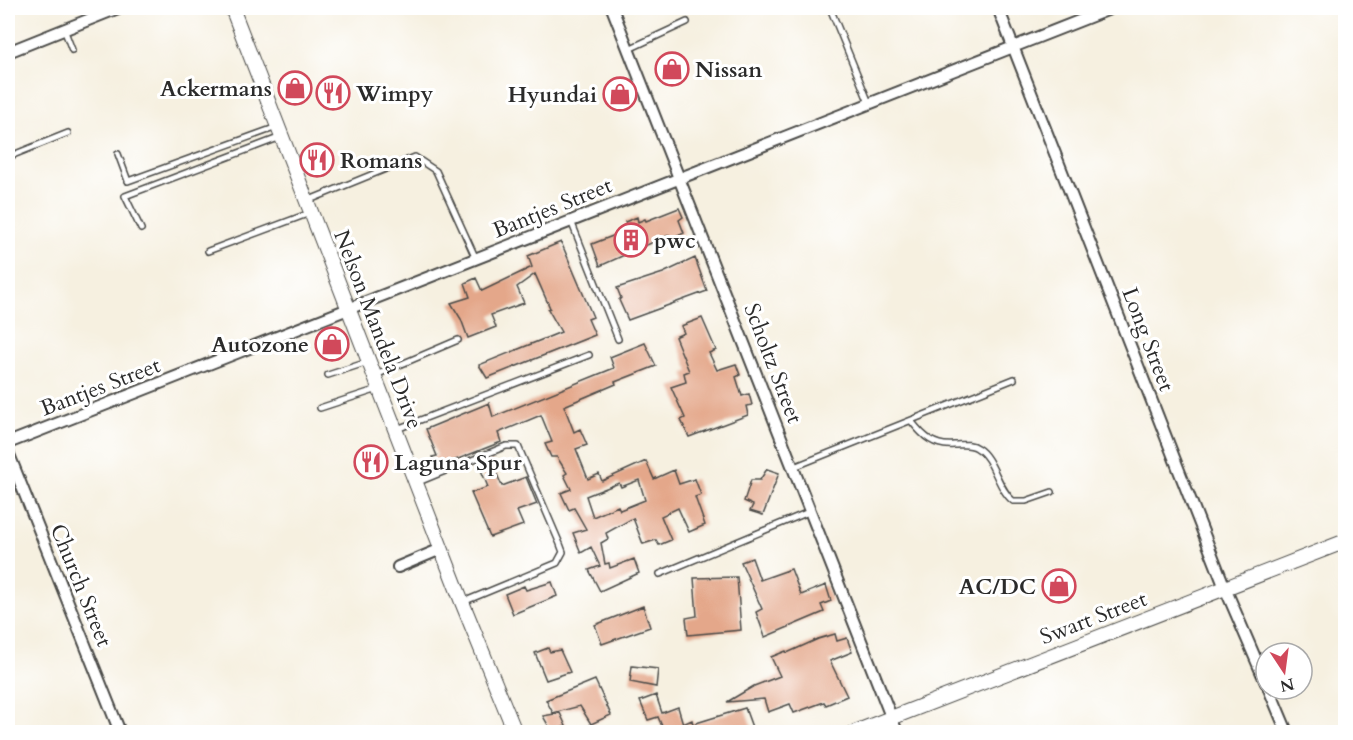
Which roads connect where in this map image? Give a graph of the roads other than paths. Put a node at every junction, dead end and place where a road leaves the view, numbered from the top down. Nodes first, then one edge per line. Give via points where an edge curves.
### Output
1 (118, 8) edge
2 (232, 8) edge
3 (612, 8) edge
4 (830, 8) edge
5 (998, 8) edge
6 (1112, 8) edge
7 (687, 22) dead end
8 (64, 29) junction
9 (1013, 46) junction
10 (629, 49) junction
11 (8, 50) edge
12 (72, 50) dead end
13 (869, 103) junction
14 (280, 131) junction
15 (68, 133) dead end
16 (118, 154) dead end
17 (8, 157) edge
18 (680, 177) junction
19 (309, 207) junction
20 (572, 221) junction
21 (141, 229) dead end
22 (208, 251) dead end
23 (476, 259) junction
24 (349, 309) junction
25 (618, 339) dead end
26 (458, 340) dead end
27 (589, 355) dead end
28 (369, 362) junction
29 (328, 375) dead end
30 (1014, 379) dead end
31 (377, 382) junction
32 (320, 408) dead end
33 (912, 422) junction
34 (395, 429) junction
35 (8, 443) edge
36 (8, 452) edge
37 (794, 467) junction
38 (416, 483) junction
39 (1052, 492) dead end
40 (811, 511) junction
41 (1346, 541) edge
42 (441, 549) junction
43 (398, 567) dead end
44 (660, 574) dead end
45 (1225, 588) junction
46 (462, 602) junction
47 (1254, 655) edge
48 (1274, 701) edge
49 (891, 718) junction
50 (120, 732) edge
51 (515, 732) edge
52 (855, 732) edge
53 (897, 732) edge
54 (1287, 732) edge

1 - 8 street
2 - 14 main road, Nelson Mandela Drive
3 - 10 street, Scholtz Street
4 - 13 lane
5 - 9 street, Long Street
6 - 9 street, Bantjes Street
7 - 10 lane
8 - 11 street
8 - 12 lane
9 - 13 street, Bantjes Street
9 - 45 street, Long Street
10 - 18 street, Scholtz Street
13 - 18 street, Bantjes Street
14 - 16 lane via 128,181
14 - 19 main road, Nelson Mandela Drive
14 - 21 lane via 125,196
15 - 17 lane
18 - 20 street, Bantjes Street
18 - 37 street, Scholtz Street
19 - 22 lane via 292,222
19 - 23 lane via 415,157 436,171
19 - 24 main road, Nelson Mandela Drive
20 - 23 street, Bantjes Street
20 - 25 lane
23 - 24 street, Bantjes Street
24 - 28 main road, Nelson Mandela Drive
24 - 35 street, Bantjes Street
26 - 31 lane
27 - 34 lane
28 - 29 lane
28 - 31 main road, Nelson Mandela Drive
30 - 33 lane
31 - 32 lane
31 - 34 main road, Nelson Mandela Drive
33 - 37 lane
33 - 39 lane via 935,444 969,445 980,450 1013,501
34 - 38 main road, Nelson Mandela Drive
36 - 50 street, Church Street
37 - 40 street, Scholtz Street
38 - 42 main road, Nelson Mandela Drive
38 - 46 lane via 506,446 518,446 560,544 563,552 557,563
40 - 44 lane
40 - 49 street, Scholtz Street
41 - 45 main road, Swart Street
42 - 43 street
42 - 46 main road, Nelson Mandela Drive
45 - 47 street, Long Street
45 - 49 main road, Swart Street
46 - 51 main road, Nelson Mandela Drive
48 - 54 street
49 - 52 main road, Swart Street
49 - 53 street, Scholtz Street

